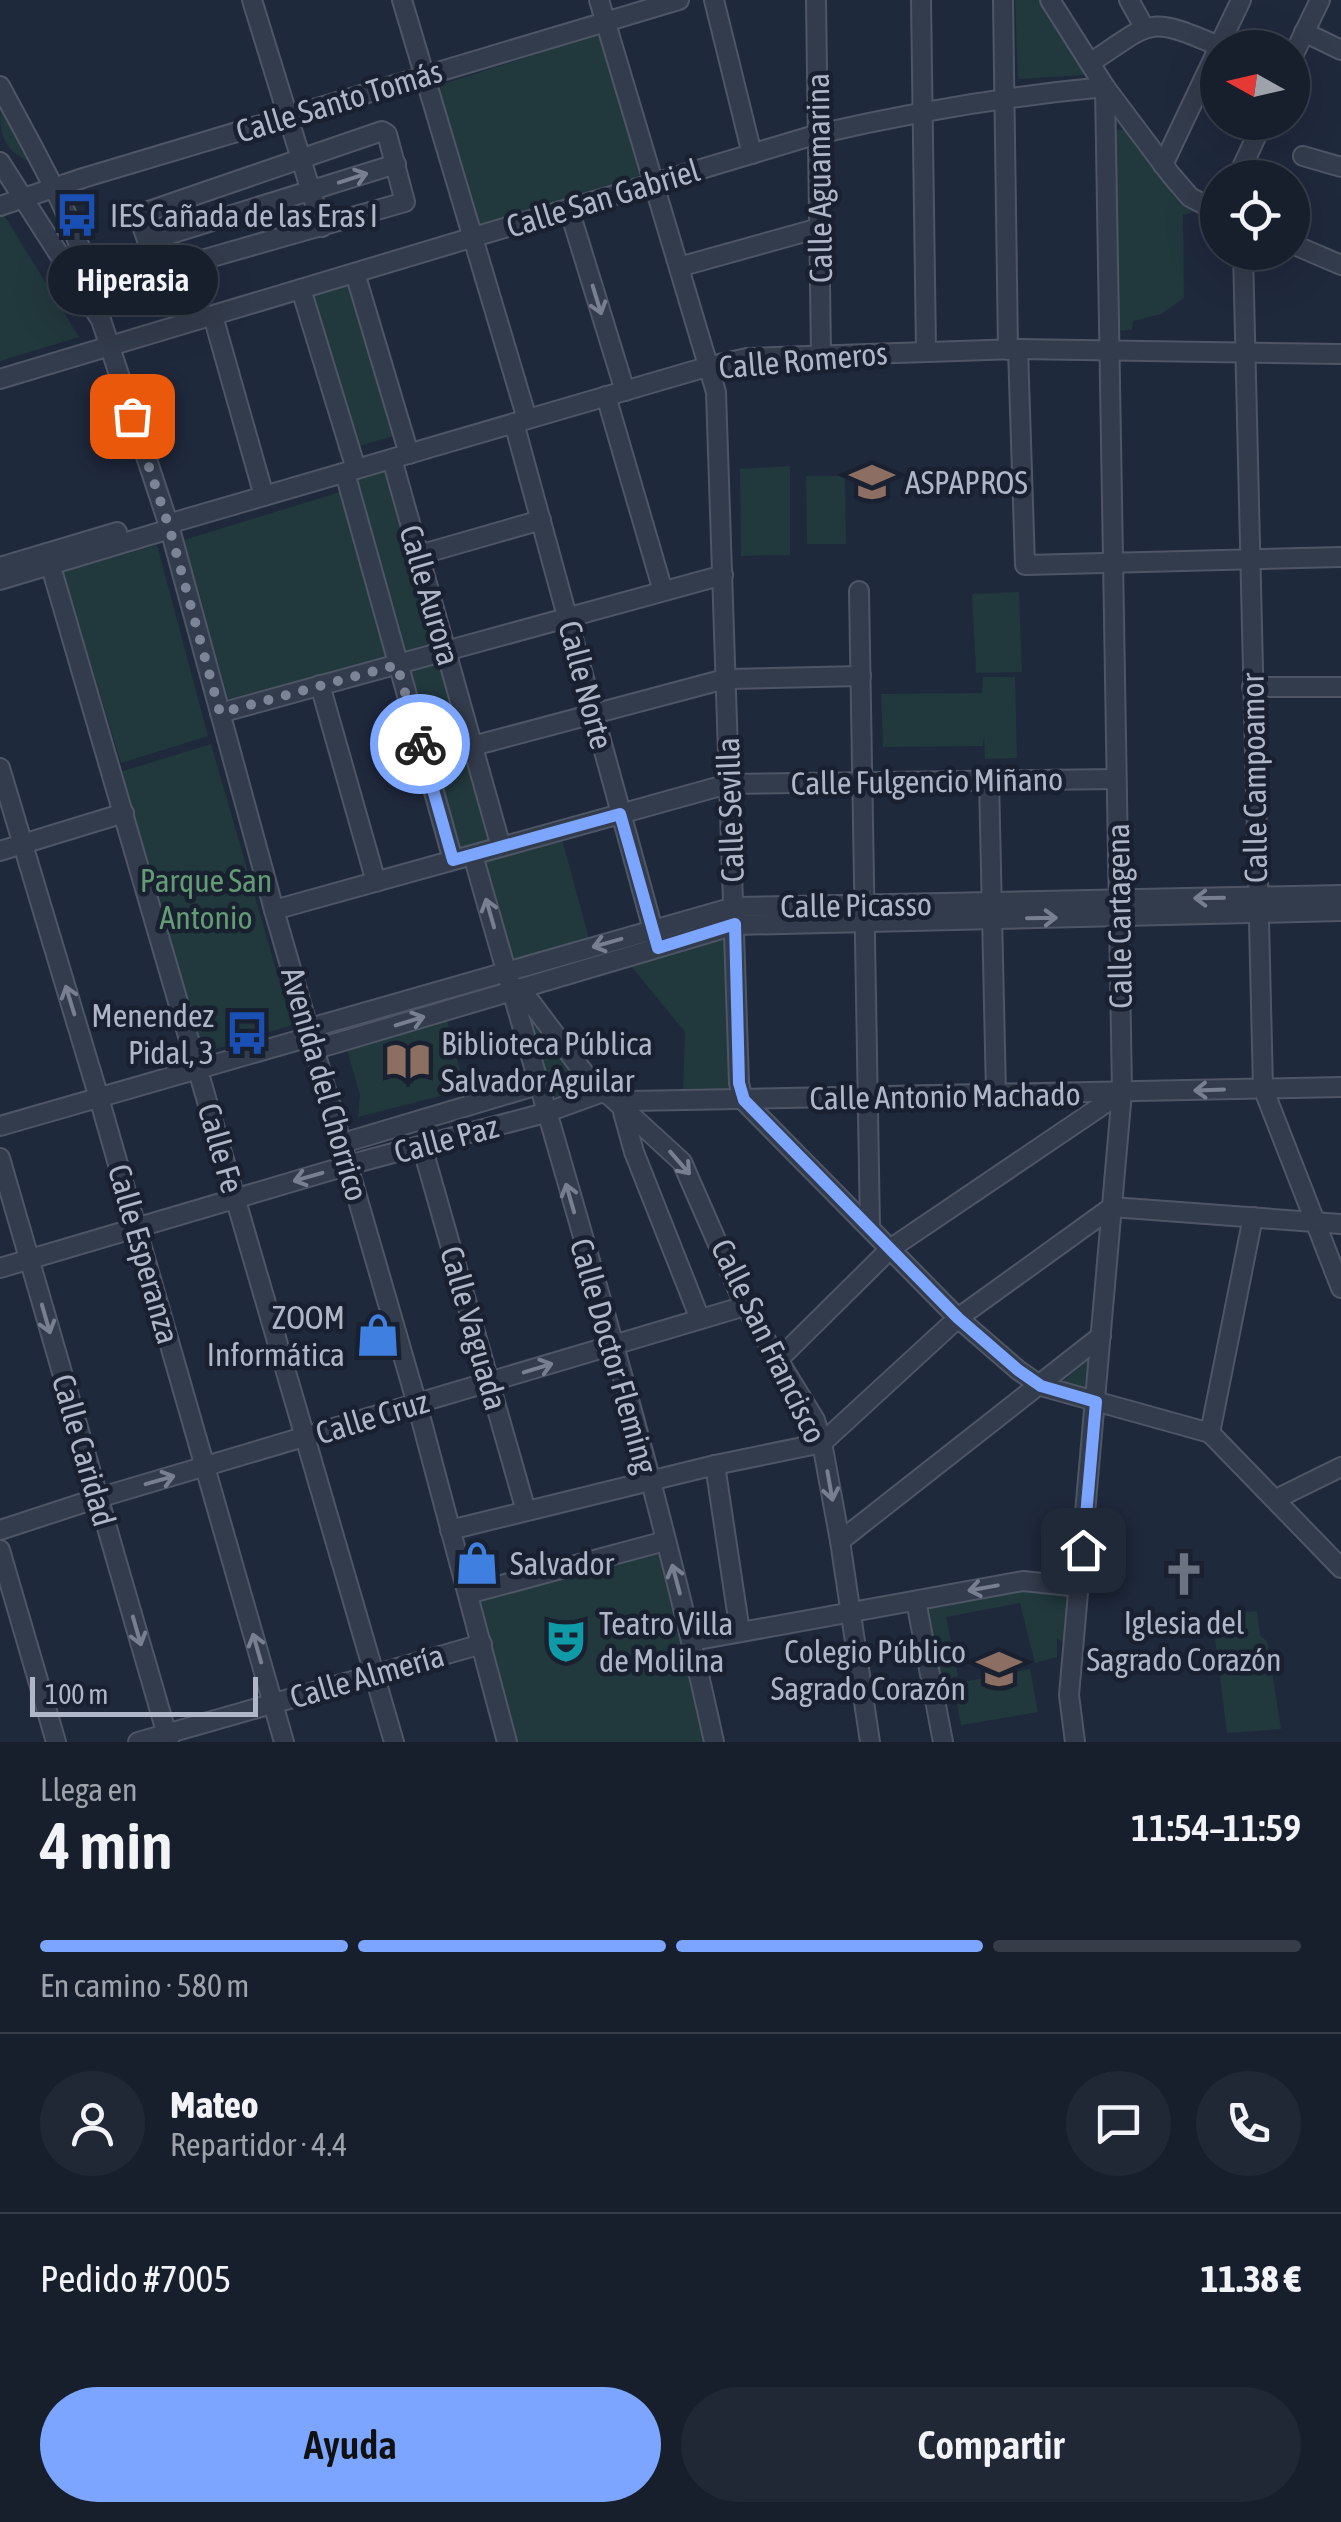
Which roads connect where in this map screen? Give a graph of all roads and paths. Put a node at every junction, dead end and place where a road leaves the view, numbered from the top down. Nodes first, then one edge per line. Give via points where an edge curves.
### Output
1 (252, 0) edge
2 (402, 0) edge
3 (600, 0) edge
4 (679, 0) edge
5 (714, 0) edge
6 (816, 0) edge
7 (921, 0) edge
8 (1003, 0) edge
9 (1050, 0) edge
10 (1129, 0) edge
11 (1241, 0) edge
12 (1320, 0) edge
13 (606, 22) junction
14 (1144, 27) junction
15 (1227, 30) edge
16 (1305, 30) edge
17 (1310, 35) edge
18 (1200, 39) edge
19 (1341, 50) edge
20 (1090, 63) junction
21 (424, 76) junction
22 (0, 86) edge
23 (1200, 86) edge
24 (1105, 87) junction
25 (1004, 97) junction
26 (922, 110) junction
27 (286, 117) junction
28 (818, 134) junction
29 (752, 154) junction
30 (1303, 156) dead end
31 (300, 158) junction
32 (0, 162) edge
33 (396, 164) junction
34 (1163, 165) junction
35 (1341, 167) edge
36 (653, 184) junction
37 (54, 188) junction
38 (310, 191) junction
39 (23, 199) junction
40 (1200, 202) edge
41 (0, 206) edge
42 (569, 209) junction
43 (322, 227) junction
44 (820, 228) junction
45 (473, 238) junction
46 (148, 241) junction
47 (1310, 252) edge
48 (1341, 266) edge
49 (679, 267) junction
50 (1243, 270) edge
51 (356, 273) junction
52 (301, 289) junction
53 (214, 316) junction
54 (100, 320) junction
55 (109, 347) junction
56 (926, 350) junction
57 (1013, 350) junction
58 (1108, 352) junction
59 (1245, 354) junction
60 (1341, 354) edge
61 (821, 355) junction
62 (710, 366) junction
63 (0, 379) edge
64 (625, 390) junction
65 (606, 396) junction
66 (521, 421) junction
67 (401, 456) junction
68 (350, 471) junction
69 (264, 496) junction
70 (541, 520) junction
71 (168, 524) junction
72 (419, 556) junction
73 (1341, 557) edge
74 (49, 559) junction
75 (1250, 559) junction
76 (1113, 563) junction
77 (0, 567) edge
78 (724, 575) junction
79 (0, 580) edge
80 (664, 591) junction
81 (860, 591) dead end
82 (568, 616) junction
83 (446, 650) junction
84 (397, 665) junction
85 (861, 676) junction
86 (725, 679) junction
87 (320, 686) junction
88 (1252, 687) junction
89 (1341, 687) edge
90 (220, 713) junction
91 (595, 713) junction
92 (473, 746) junction
93 (0, 768) edge
94 (1116, 778) junction
95 (989, 779) junction
96 (863, 782) junction
97 (728, 784) junction
98 (124, 813) junction
99 (620, 814) junction
100 (23, 844) junction
101 (501, 847) junction
102 (0, 851) edge
103 (473, 855) junction
104 (453, 860) junction
105 (376, 882) junction
106 (1341, 895) edge
107 (1258, 905) junction
108 (1119, 908) junction
109 (274, 910) junction
110 (992, 910) junction
111 (1341, 911) edge
112 (866, 913) junction
113 (734, 916) junction
114 (655, 939) junction
115 (513, 984) junction
116 (313, 1038) junction
117 (198, 1069) junction
118 (538, 1085) junction
119 (1341, 1087) edge
120 (1263, 1088) junction
121 (1122, 1092) junction
122 (1080, 1093) junction
123 (606, 1094) junction
124 (996, 1094) junction
125 (870, 1097) junction
126 (99, 1098) junction
127 (744, 1100) junction
128 (623, 1111) junction
129 (546, 1113) junction
130 (1086, 1115) junction
131 (0, 1126) edge
132 (343, 1143) junction
133 (422, 1146) junction
134 (0, 1158) edge
135 (349, 1165) junction
136 (235, 1198) junction
137 (1112, 1208) junction
138 (1253, 1216) junction
139 (1314, 1222) junction
140 (1341, 1224) edge
141 (136, 1227) junction
142 (870, 1228) junction
143 (890, 1249) junction
144 (29, 1259) junction
145 (0, 1268) edge
146 (1341, 1288) edge
147 (745, 1306) junction
148 (958, 1318) junction
149 (700, 1319) junction
150 (1101, 1336) junction
151 (613, 1345) junction
152 (778, 1360) junction
153 (490, 1382) junction
154 (1041, 1386) junction
155 (1096, 1402) junction
156 (417, 1404) junction
157 (1210, 1433) junction
158 (305, 1438) junction
159 (822, 1443) junction
160 (715, 1465) junction
161 (205, 1467) junction
162 (1341, 1467) edge
163 (649, 1480) junction
164 (98, 1498) junction
165 (1276, 1499) junction
166 (526, 1511) junction
167 (0, 1530) edge
168 (450, 1530) junction
169 (666, 1541) junction
170 (840, 1541) junction
171 (0, 1550) edge
172 (1341, 1568) edge
173 (1080, 1587) junction
174 (468, 1594) junction
175 (916, 1600) junction
176 (850, 1613) junction
177 (740, 1632) junction
178 (692, 1641) junction
179 (482, 1644) junction
180 (374, 1673) junction
181 (272, 1703) junction
182 (168, 1738) edge
183 (56, 1742) edge
184 (138, 1742) edge
185 (284, 1742) edge
186 (394, 1742) edge
187 (507, 1742) edge
188 (714, 1742) edge
189 (870, 1742) edge
190 (943, 1742) edge
191 (1075, 1742) edge

1 - 27 street
2 - 21 street, Calle Norte
3 - 13 street, Calle Sevilla
4 - 13 street, Calle Santo Tomás
5 - 29 street
6 - 28 street, Calle Aguamarina
7 - 26 street
8 - 25 street
9 - 20 street
10 - 14 street
11 - 15 street
12 - 16 street
13 - 21 street, Calle Santo Tomás
13 - 36 street, Calle Sevilla
14 - 18 street via 1172,26
14 - 20 street
17 - 19 street
20 - 24 street
21 - 27 street, Calle Santo Tomás
21 - 45 street, Calle Norte
22 - 37 street
23 - 34 street
24 - 25 street, Calle San Gabriel
24 - 34 street
24 - 58 street, Calle Cartagena
25 - 26 street, Calle San Gabriel
25 - 57 street
26 - 28 street, Calle San Gabriel
26 - 56 street
27 - 31 street
27 - 37 street, Calle Santo Tomás
28 - 29 street, Calle San Gabriel
28 - 44 street, Calle Aguamarina
29 - 36 street, Calle San Gabriel
30 - 35 street
31 - 33 street via 382,131
31 - 38 street
31 - 46 street via 146,212
32 - 39 street, Avenida del Chorrico
38 -> 33 street
33 - 43 street via 405,202
34 - 40 street
36 - 42 street, Calle San Gabriel
36 - 49 street, Calle Sevilla
37 - 39 street, Calle Santo Tomás
37 - 54 street via 91,278
38 - 43 street
38 - 46 street
39 - 41 street, Calle Santo Tomás
39 - 54 street, Avenida del Chorrico
42 - 45 street, Calle San Gabriel
42 -> 64 street
43 - 46 street via 163,271
44 - 49 street
44 - 61 street, Calle Aguamarina
45 - 51 street, Calle San Gabriel
45 - 66 street, Calle Norte
47 - 48 street
49 - 62 street, Calle Sevilla
50 - 59 street, Calle Campoamor
51 - 52 street, Calle San Gabriel
51 - 67 street, Calle Aurora
52 - 53 street, Calle San Gabriel
52 - 68 street, Calle Aurora
53 - 55 street, Calle San Gabriel
53 - 69 street
54 - 55 street, Avenida del Chorrico
55 - 63 street, Calle San Gabriel
55 - 71 street, Avenida del Chorrico
56 - 57 street, Calle Romeros
56 - 61 street, Calle Romeros
57 - 58 street, Calle Romeros
57 - 76 street via 1025,566
58 - 59 street, Calle Romeros
58 - 76 street, Calle Cartagena
59 - 60 street, Calle Romeros
59 - 75 street, Calle Campoamor
61 - 62 street, Calle Romeros
62 - 64 street, Calle Romeros
62 - 78 street, Calle Sevilla
64 - 65 street, Calle Romeros
65 - 66 street, Calle Romeros
65 - 80 street
66 - 67 street, Calle Romeros
66 - 70 street, Calle Norte
67 - 68 street, Calle Romeros
67 - 72 street, Calle Aurora
68 - 69 street, Calle Romeros
68 - 84 street, Calle Aurora
69 - 71 street, Calle Romeros
70 - 72 street
70 - 82 street, Calle Norte
71 - 74 street, Calle Romeros
71 - 90 street, Avenida del Chorrico
72 - 83 street, Calle Aurora
73 - 75 street
74 - 77 street
74 - 79 street
74 - 98 street, Calle Fe
75 - 76 street
75 - 88 street, Calle Campoamor
76 - 94 street, Calle Cartagena
78 - 80 street
78 - 86 street, Calle Sevilla
80 - 82 street
81 - 85 street
82 - 83 street
82 - 91 street, Calle Norte
83 - 84 street
83 - 92 street, Calle Aurora
84 - 87 street
84 - 104 street, Calle Aurora
85 - 86 street
85 - 96 street
86 - 91 street
86 - 97 street, Calle Sevilla
87 - 90 street
87 - 105 street
88 - 89 street
88 - 107 street, Calle Campoamor
90 - 109 street, Avenida del Chorrico
91 - 92 street
91 - 99 street, Calle Norte
92 - 101 street, Calle Aurora
93 - 100 street, Calle Esperanza
94 - 95 street, Calle Fulgencio Miñano
94 - 108 street, Calle Cartagena
95 - 96 street, Calle Fulgencio Miñano
95 - 110 street
96 - 97 street, Calle Fulgencio Miñano
96 - 112 street
97 - 99 street, Calle Fulgencio Miñano
97 - 113 street, Calle Sevilla
98 - 100 street
98 - 117 street, Calle Fe
99 - 101 street, Calle Fulgencio Miñano
99 - 114 street, Calle Norte
100 - 102 street
126 -> 100 street, Calle Esperanza
101 - 103 street, Calle Fulgencio Miñano
103 - 104 street, Calle Fulgencio Miñano
115 -> 103 street
104 - 105 street, Calle Fulgencio Miñano
105 - 109 street, Calle Fulgencio Miñano
106 - 107 street
107 - 108 street, Calle Picasso
107 - 111 street
107 - 120 street, Calle Campoamor
108 - 110 street, Calle Picasso
108 - 121 street, Calle Cartagena
109 - 116 street, Avenida del Chorrico
110 - 112 street, Calle Picasso
110 - 124 street
112 - 113 street, Calle Picasso
112 - 125 street
113 - 114 street, Calle Picasso
113 - 127 street, Calle Sevilla
114 - 115 street, Calle Picasso
115 - 116 street, Calle Picasso
115 - 118 street, Calle Doctor Fleming
115 - 123 street
116 - 117 street, Calle Picasso
116 - 132 street, Avenida del Chorrico
117 - 126 street, Calle Picasso
117 - 136 street, Calle Fe
118 - 129 street, Calle Doctor Fleming
118 - 132 street, Calle Paz
119 - 120 street, Calle Antonio Machado
120 -> 121 street, Calle Antonio Machado
120 - 139 street, Calle Campoamor
121 - 122 street, Calle Antonio Machado
121 - 130 street
121 - 137 street, Calle Cartagena
122 - 124 street, Calle Antonio Machado
122 - 130 street
123 - 127 street, Calle Antonio Machado
123 - 128 street, Calle San Francisco
123 - 129 street, Calle Paz
124 - 125 street, Calle Antonio Machado
125 - 127 street, Calle Antonio Machado
125 - 142 street
126 - 131 street, Calle Picasso
126 - 141 street, Calle Esperanza
127 - 142 street
128 -> 147 street, Calle San Francisco via 682,1162
128 - 149 street
129 - 133 street, Calle Paz
151 -> 129 street, Calle Doctor Fleming
130 - 143 street
132 - 135 street, Avenida del Chorrico
133 - 135 street, Calle Paz
133 - 153 street, Calle Vaguada
134 - 144 street, Calle Caridad
135 -> 136 street, Calle Paz
135 - 156 street, Avenida del Chorrico
136 - 141 street, Calle Paz
136 - 158 street, Calle Fe
137 - 138 street
137 - 148 street
137 - 150 street, Calle Cartagena
138 - 139 street
138 - 157 street
139 - 140 street
139 - 146 street, Calle Campoamor
141 - 144 street, Calle Paz
141 - 161 street, Calle Esperanza
142 - 143 street
143 - 148 street
143 - 152 street
144 - 145 street, Calle Paz
144 -> 164 street, Calle Caridad
147 - 149 street, Calle Cruz
147 - 152 street, Calle San Francisco
148 - 154 street
148 - 159 street
149 - 151 street, Calle Cruz
150 - 154 street
150 - 155 street, Calle Cartagena
153 -> 151 street, Calle Cruz
151 - 163 street, Calle Doctor Fleming
152 - 159 street, Calle San Francisco
153 - 156 street, Calle Cruz
153 - 166 street, Calle Vaguada
154 - 155 street
154 - 170 street
155 - 157 street
155 - 173 street, Calle Cartagena
156 - 158 street, Calle Cruz
156 - 168 street, Avenida del Chorrico
157 - 165 street
158 - 161 street, Calle Cruz
158 - 180 street, Calle Fe
159 - 160 street
159 -> 170 street, Calle San Francisco
160 - 163 street
160 - 177 street
164 -> 161 street, Calle Cruz
181 -> 161 street, Calle Esperanza
162 - 165 street
163 - 166 street
163 - 169 street, Calle Doctor Fleming
164 - 167 street, Calle Cruz
164 -> 182 street, Calle Caridad
165 - 172 street
166 - 168 street
168 - 174 street, Avenida del Chorrico
169 - 174 street
178 -> 169 street, Calle Doctor Fleming
170 - 176 street, Calle San Francisco
171 - 183 street
173 -> 175 street via 1023,1581
173 - 191 street, Calle Cartagena via 1069,1695
174 - 179 street, Avenida del Chorrico
175 - 176 street
175 - 190 street
176 - 177 street
176 - 189 street, Calle San Francisco
177 - 178 street
178 - 188 street, Calle Doctor Fleming
179 - 180 street, Calle Almería
179 - 187 street, Avenida del Chorrico
180 - 181 street, Calle Almería
180 - 186 street, Calle Fe
181 - 182 street, Calle Almería
181 - 185 street, Calle Esperanza
182 - 184 street, Calle Almería

